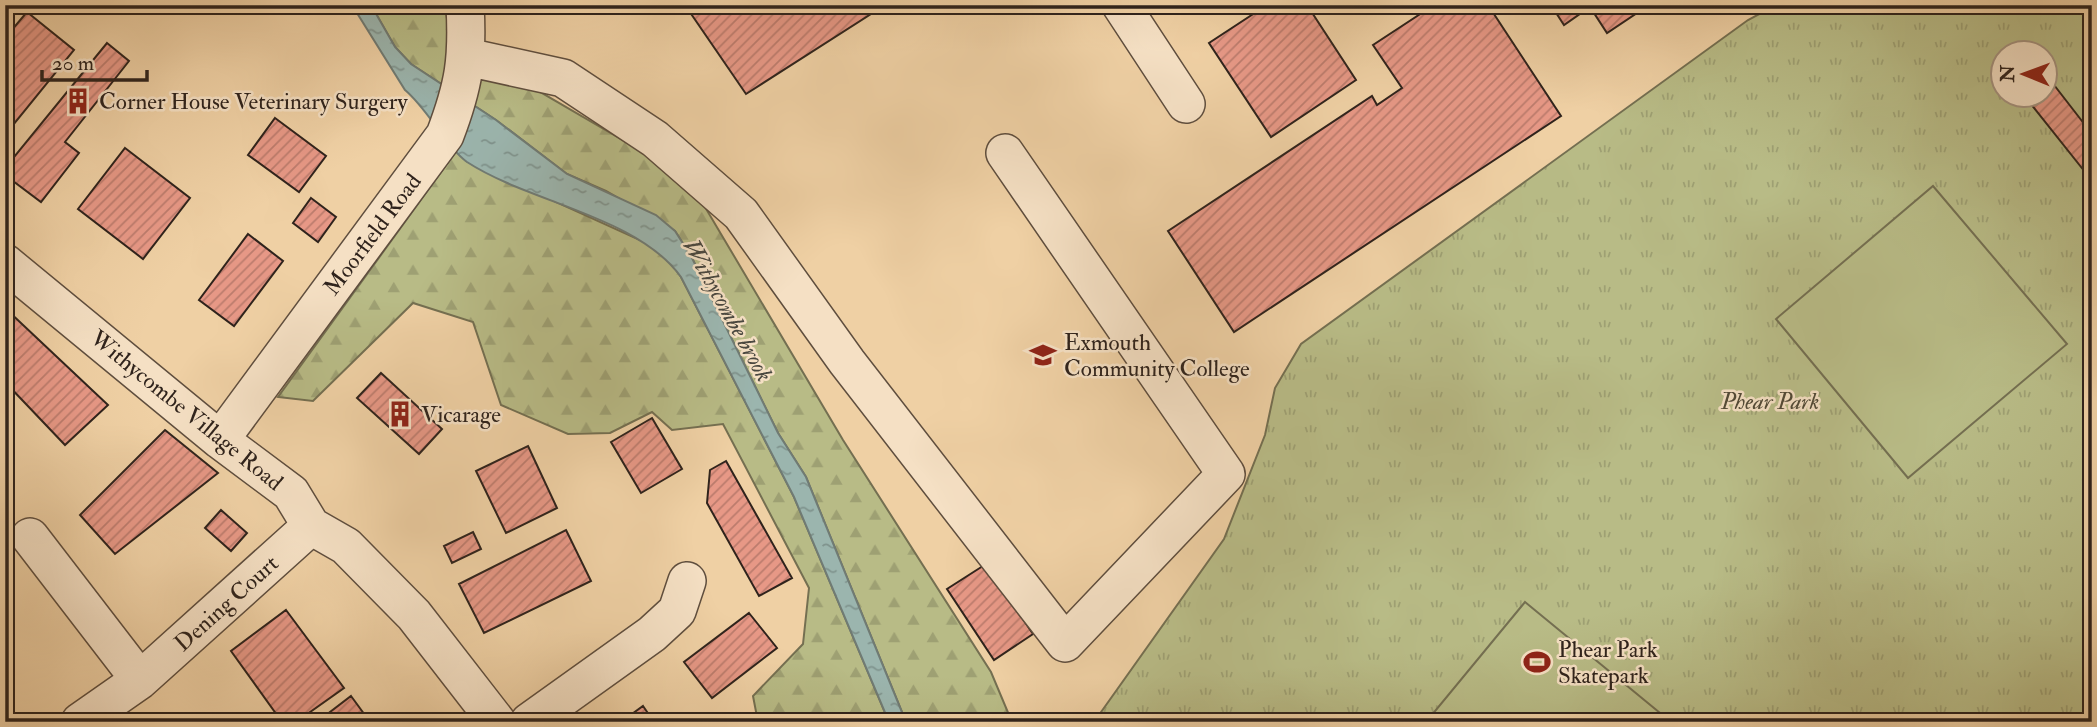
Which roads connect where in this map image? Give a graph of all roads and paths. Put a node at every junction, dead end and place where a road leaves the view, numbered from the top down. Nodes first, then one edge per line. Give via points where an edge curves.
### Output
1 (466, 5) edge
2 (1121, 5) edge
3 (467, 57) junction
4 (1186, 104) dead end
5 (1005, 152) dead end
6 (5, 263) edge
7 (220, 440) junction
8 (311, 526) junction
9 (30, 537) dead end
10 (687, 580) dead end
11 (140, 680) junction
12 (80, 722) edge
13 (497, 722) edge
14 (528, 722) edge

1 - 3 street, Moorfield Road
2 - 4 street
3 - 5 street via 563,78 655,139 741,214 847,362 1065,643 1226,474
3 - 7 street, Moorfield Road via 461,93 436,151
6 - 7 street, Withycombe Village Road
7 - 8 street, Withycombe Village Road via 291,493
8 - 11 street, Dening Court
8 - 13 street, Withycombe Village Road via 346,546 414,615
9 - 11 street
10 - 14 street via 677,611 652,634
11 - 12 street, Dening Court

